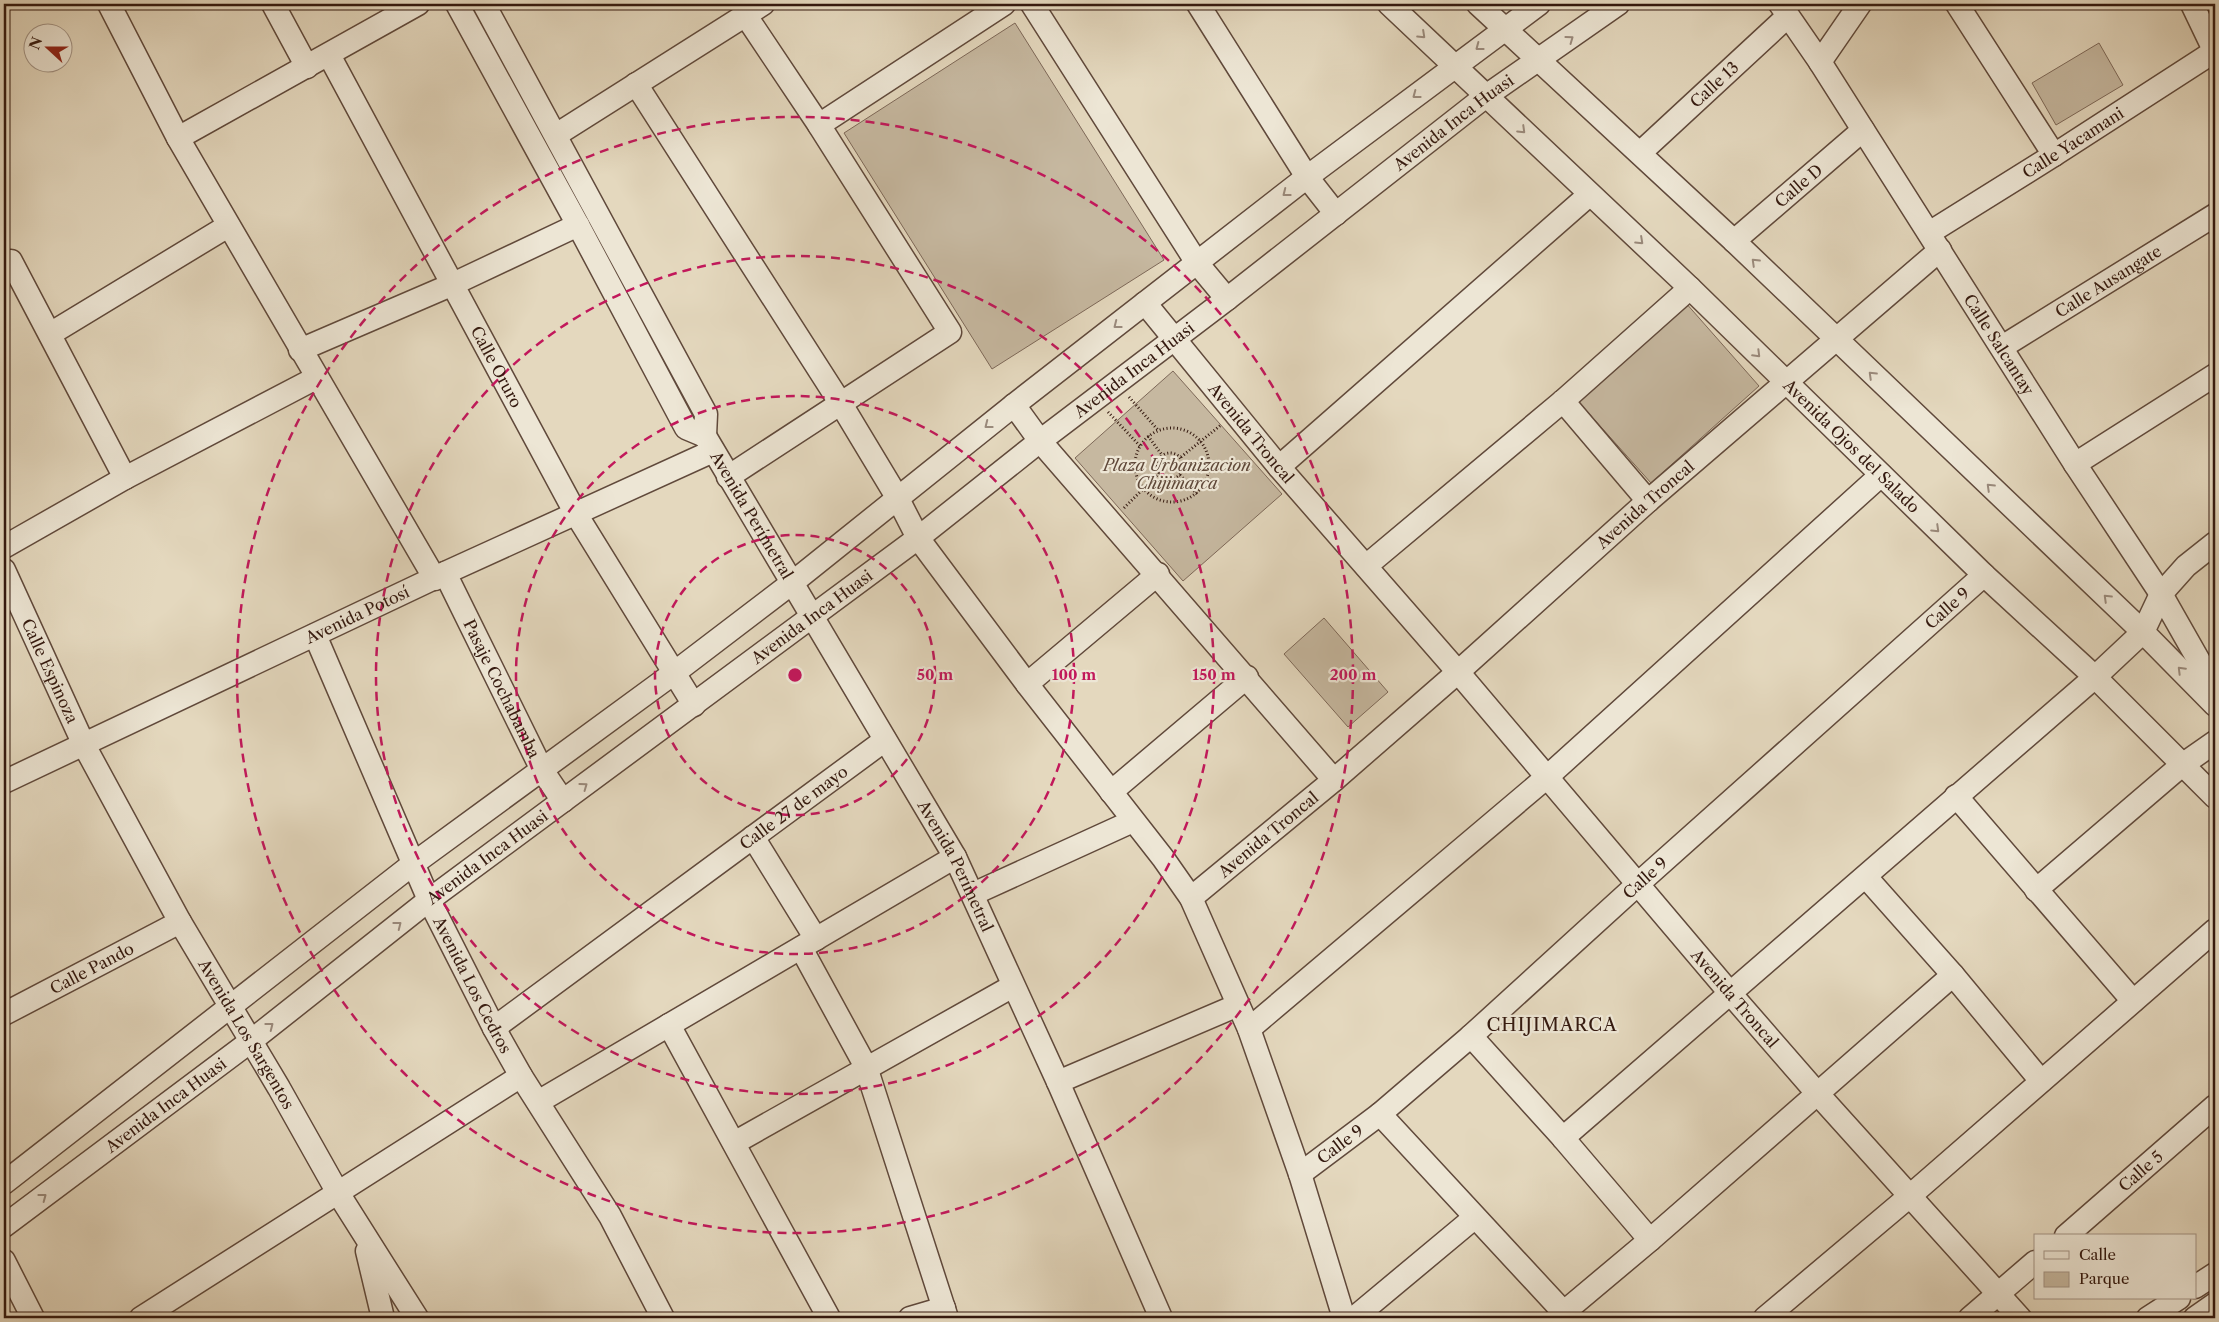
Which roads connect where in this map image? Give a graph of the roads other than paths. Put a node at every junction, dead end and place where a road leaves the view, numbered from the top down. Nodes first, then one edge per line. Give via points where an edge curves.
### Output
1 (109, 4) edge
2 (273, 4) edge
3 (418, 4) edge
4 (457, 4) edge
5 (483, 4) edge
6 (1004, 4) edge
7 (1032, 4) edge
8 (1198, 4) edge
9 (1389, 4) edge
10 (1478, 4) edge
11 (1538, 4) edge
12 (1618, 4) edge
13 (1860, 4) edge
14 (1957, 4) edge
15 (2192, 4) edge
16 (754, 10) edge
17 (1784, 10) edge
18 (1504, 29) junction
19 (2215, 51) edge
20 (329, 55) junction
21 (1538, 62) junction
22 (1820, 62) junction
23 (1455, 65) junction
24 (308, 67) junction
25 (636, 84) junction
26 (1486, 96) junction
27 (819, 125) junction
28 (1864, 130) junction
29 (556, 135) junction
30 (178, 138) junction
31 (1640, 153) junction
32 (2054, 155) junction
33 (1307, 177) junction
34 (1589, 195) junction
35 (1336, 214) junction
36 (2215, 216) edge
37 (578, 225) junction
38 (228, 226) junction
39 (1734, 241) junction
40 (1934, 241) junction
41 (11, 260) dead end
42 (1197, 264) junction
43 (451, 285) junction
44 (1690, 288) junction
45 (1227, 299) junction
46 (1145, 304) junction
47 (50, 334) junction
48 (1174, 340) junction
49 (1835, 340) junction
50 (2002, 347) junction
51 (300, 350) junction
52 (2215, 375) edge
53 (316, 378) junction
54 (1786, 382) junction
55 (1563, 401) junction
56 (840, 404) junction
57 (1014, 405) junction
58 (1040, 441) junction
59 (709, 444) junction
60 (2075, 464) junction
61 (1280, 467) junction
62 (1881, 475) junction
63 (728, 477) junction
64 (125, 478) junction
65 (897, 497) junction
66 (1648, 501) junction
67 (576, 514) junction
68 (918, 538) junction
69 (2215, 542) edge
70 (4, 547) edge
71 (1366, 566) junction
72 (4, 570) edge
73 (1158, 574) junction
74 (1984, 575) junction
75 (440, 576) junction
76 (792, 583) junction
77 (2161, 594) junction
78 (812, 615) junction
79 (2143, 632) junction
80 (315, 635) junction
81 (1458, 672) junction
82 (674, 673) junction
83 (1247, 677) junction
84 (2095, 677) junction
85 (1027, 684) junction
86 (2215, 688) edge
87 (694, 705) junction
88 (2215, 705) edge
89 (885, 740) junction
90 (2215, 742) edge
91 (84, 745) junction
92 (2182, 765) junction
93 (542, 770) junction
94 (1547, 777) junction
95 (1334, 780) junction
96 (4, 782) edge
97 (1111, 792) junction
98 (1956, 796) junction
99 (2215, 797) edge
100 (563, 801) junction
101 (1133, 820) junction
102 (753, 837) junction
103 (955, 858) junction
104 (413, 864) junction
105 (1866, 877) junction
106 (1638, 883) junction
107 (2036, 890) junction
108 (973, 894) junction
109 (1190, 898) junction
110 (429, 900) junction
111 (180, 922) junction
112 (2215, 930) edge
113 (808, 944) junction
114 (1953, 976) junction
115 (1013, 986) junction
116 (1730, 993) junction
117 (2133, 1001) junction
118 (1238, 1004) junction
119 (230, 1007) junction
120 (4, 1014) edge
121 (669, 1025) junction
122 (494, 1028) junction
123 (1249, 1029) junction
124 (1471, 1036) junction
125 (251, 1041) junction
126 (866, 1067) junction
127 (521, 1076) junction
128 (2042, 1081) junction
129 (1058, 1082) junction
130 (1817, 1093) junction
131 (538, 1102) junction
132 (2215, 1106) edge
133 (1380, 1114) junction
134 (1563, 1138) junction
135 (734, 1144) junction
136 (1300, 1174) junction
137 (4, 1183) edge
138 (338, 1193) junction
139 (1911, 1195) junction
140 (1474, 1218) junction
141 (4, 1226) edge
142 (362, 1233) junction
143 (2068, 1234) edge
144 (1650, 1240) junction
145 (4, 1261) edge
146 (2034, 1263) edge
147 (2215, 1274) edge
148 (2196, 1286) edge
149 (1998, 1295) junction
150 (2176, 1300) edge
151 (2215, 1304) edge
152 (946, 1313) edge
153 (1563, 1316) edge
154 (34, 1318) edge
155 (141, 1318) edge
156 (383, 1318) edge
157 (417, 1318) edge
158 (663, 1318) edge
159 (829, 1318) edge
160 (910, 1318) edge
161 (1161, 1318) edge
162 (1344, 1318) edge
163 (1354, 1318) edge
164 (1765, 1318) edge
165 (1970, 1318) edge
166 (2014, 1318) edge
167 (2020, 1318) edge
168 (2148, 1318) edge
169 (2195, 1318) edge

1 - 30 street, Pasaje Cochabamba
2 - 24 street
3 - 20 street
4 - 37 street
5 - 29 street
6 - 27 street
7 - 42 street
8 - 33 street
9 -> 23 street, Avenida Ojos del Salado
10 - 18 street
11 - 18 street
21 -> 12 street, Avenida Inca Huasi
13 - 22 street
14 - 32 street
15 - 19 street
16 - 25 street
16 - 27 street
17 - 22 street, Calle Salcantay
17 - 31 street, Calle 13
18 - 21 street
18 -> 23 street
19 - 32 street, Calle Yacamani
20 - 24 street
20 - 43 street, Calle Oruro
21 - 26 street, Avenida Inca Huasi
21 - 31 street
22 - 28 street, Calle Salcantay
23 - 26 street, Avenida Ojos del Salado
23 -> 33 street
24 - 30 street
25 - 29 street
25 - 56 street
26 -> 34 street, Avenida Ojos del Salado
26 - 35 street, Avenida Inca Huasi
27 - 56 street via 950,332
28 - 39 street, Calle D
28 - 40 street, Calle Salcantay
29 - 59 street via 706,414
30 - 38 street, Pasaje Cochabamba
31 - 39 street
32 - 40 street, Calle Yacamani
33 - 35 street
33 -> 42 street
34 -> 44 street, Avenida Ojos del Salado
34 - 61 street
35 - 45 street, Avenida Inca Huasi
36 - 50 street, Calle Ausangate
37 - 43 street
37 - 59 street via 686,428
38 - 47 street
38 - 51 street, Pasaje Cochabamba
49 -> 39 street
40 - 49 street, Calle Yacamani
40 - 50 street, Calle Salcantay
41 - 47 street
42 - 45 street
42 - 46 street
43 - 51 street
43 - 67 street, Calle Oruro
44 -> 54 street, Avenida Ojos del Salado
44 - 55 street
45 - 48 street, Avenida Inca Huasi
46 - 48 street, Avenida Troncal
46 -> 57 street
47 - 64 street
48 - 58 street, Avenida Inca Huasi
48 - 61 street, Avenida Troncal
49 - 54 street, Avenida Troncal
79 -> 49 street
50 - 60 street, Calle Salcantay
51 - 53 street, Pasaje Cochabamba
52 - 60 street
53 - 64 street
53 - 75 street, Pasaje Cochabamba
54 - 62 street, Avenida Ojos del Salado
54 - 66 street, Avenida Troncal
55 - 66 street
55 - 71 street
56 - 63 street
56 - 65 street
57 - 58 street
57 -> 65 street
58 - 68 street, Avenida Inca Huasi
58 - 73 street
59 - 63 street, Avenida Perímetral
59 - 67 street, Avenida Potosí
60 - 77 street, Calle Salcantay
61 - 71 street, Avenida Troncal
62 -> 74 street, Avenida Ojos del Salado
62 - 94 street
63 - 76 street, Avenida Perímetral
64 - 70 street
65 - 68 street
65 - 76 street
66 - 81 street, Avenida Troncal
67 - 75 street, Avenida Potosí
67 - 82 street, Calle Oruro
68 - 78 street, Avenida Inca Huasi
68 - 85 street
69 - 77 street via 2186,566
71 - 81 street, Avenida Troncal
72 - 91 street, Calle Espinoza
73 - 83 street
73 - 85 street
74 - 84 street, Avenida Ojos del Salado
74 - 106 street, Calle 9
75 - 80 street, Avenida Potosí
75 - 93 street, Pasaje Cochabamba
76 - 78 street, Avenida Perímetral
76 - 82 street
77 - 79 street
77 - 86 street, Calle Salcantay
78 - 87 street, Avenida Inca Huasi
78 - 89 street, Avenida Perímetral
79 - 84 street
88 -> 79 street
80 - 91 street, Avenida Potosí
80 - 104 street, Avenida Los Cedros
81 - 94 street, Avenida Troncal
81 - 95 street, Avenida Troncal
82 - 87 street, Calle Oruro
82 - 93 street
83 - 95 street
83 - 97 street
84 - 92 street, Avenida Ojos del Salado
84 - 98 street
85 - 97 street
100 -> 87 street, Avenida Inca Huasi
89 - 102 street, Calle 27 de mayo
89 - 103 street, Avenida Perímetral
90 - 92 street
91 - 96 street, Avenida Potosí
91 - 111 street, Avenida Los Sargentos
92 - 99 street, Avenida Ojos del Salado
92 - 107 street
93 - 100 street, Pasaje Cochabamba
93 - 104 street
94 - 106 street, Avenida Troncal
94 - 123 street
95 - 109 street, Avenida Troncal
97 - 101 street
98 - 105 street
98 - 107 street
100 - 110 street, Avenida Inca Huasi
101 - 108 street
101 - 109 street via 1180,880
102 - 113 street
102 - 122 street, Calle 27 de mayo
103 - 108 street, Avenida Perímetral
103 - 113 street
104 - 110 street, Avenida Los Cedros
104 - 119 street
105 - 114 street
105 - 116 street
106 - 116 street, Avenida Troncal
106 - 124 street, Calle 9
107 - 117 street
108 - 115 street, Avenida Perímetral
109 - 118 street
110 - 122 street, Avenida Los Cedros
125 -> 110 street, Avenida Inca Huasi
111 - 119 street, Avenida Los Sargentos
111 - 120 street, Calle Pando
112 - 117 street
113 - 121 street
113 - 126 street
114 - 128 street
114 - 130 street
115 - 126 street
115 - 129 street, Avenida Perímetral
116 - 130 street, Avenida Troncal
116 - 134 street
117 - 128 street
118 - 123 street
118 - 129 street
119 - 125 street, Avenida Los Sargentos
119 - 137 street
121 - 131 street
121 - 135 street
122 - 127 street, Avenida Los Cedros
123 - 136 street
124 - 133 street, Calle 9
124 - 134 street
125 - 138 street, Avenida Los Sargentos
141 -> 125 street, Avenida Inca Huasi
126 - 135 street
126 - 152 street
127 - 131 street, Avenida Los Cedros
127 - 138 street
128 - 139 street
129 - 161 street, Avenida Perímetral
130 - 139 street, Avenida Troncal
130 - 144 street
131 - 158 street, Avenida Los Cedros via 610,1216
132 - 143 street, Calle 5
133 - 136 street, Calle 9
133 - 140 street
134 - 144 street
135 - 159 street
136 - 162 street
138 - 142 street, Avenida Los Sargentos
138 - 155 street
139 - 149 street, Avenida Troncal
139 - 164 street
140 - 153 street
140 - 163 street
142 - 156 street
142 - 157 street, Avenida Los Sargentos
144 - 153 street
145 - 154 street
146 - 149 street
147 - 148 street
149 - 165 street
149 - 166 street
149 - 167 street, Avenida Troncal
150 - 168 street
151 - 169 street
152 - 160 street

